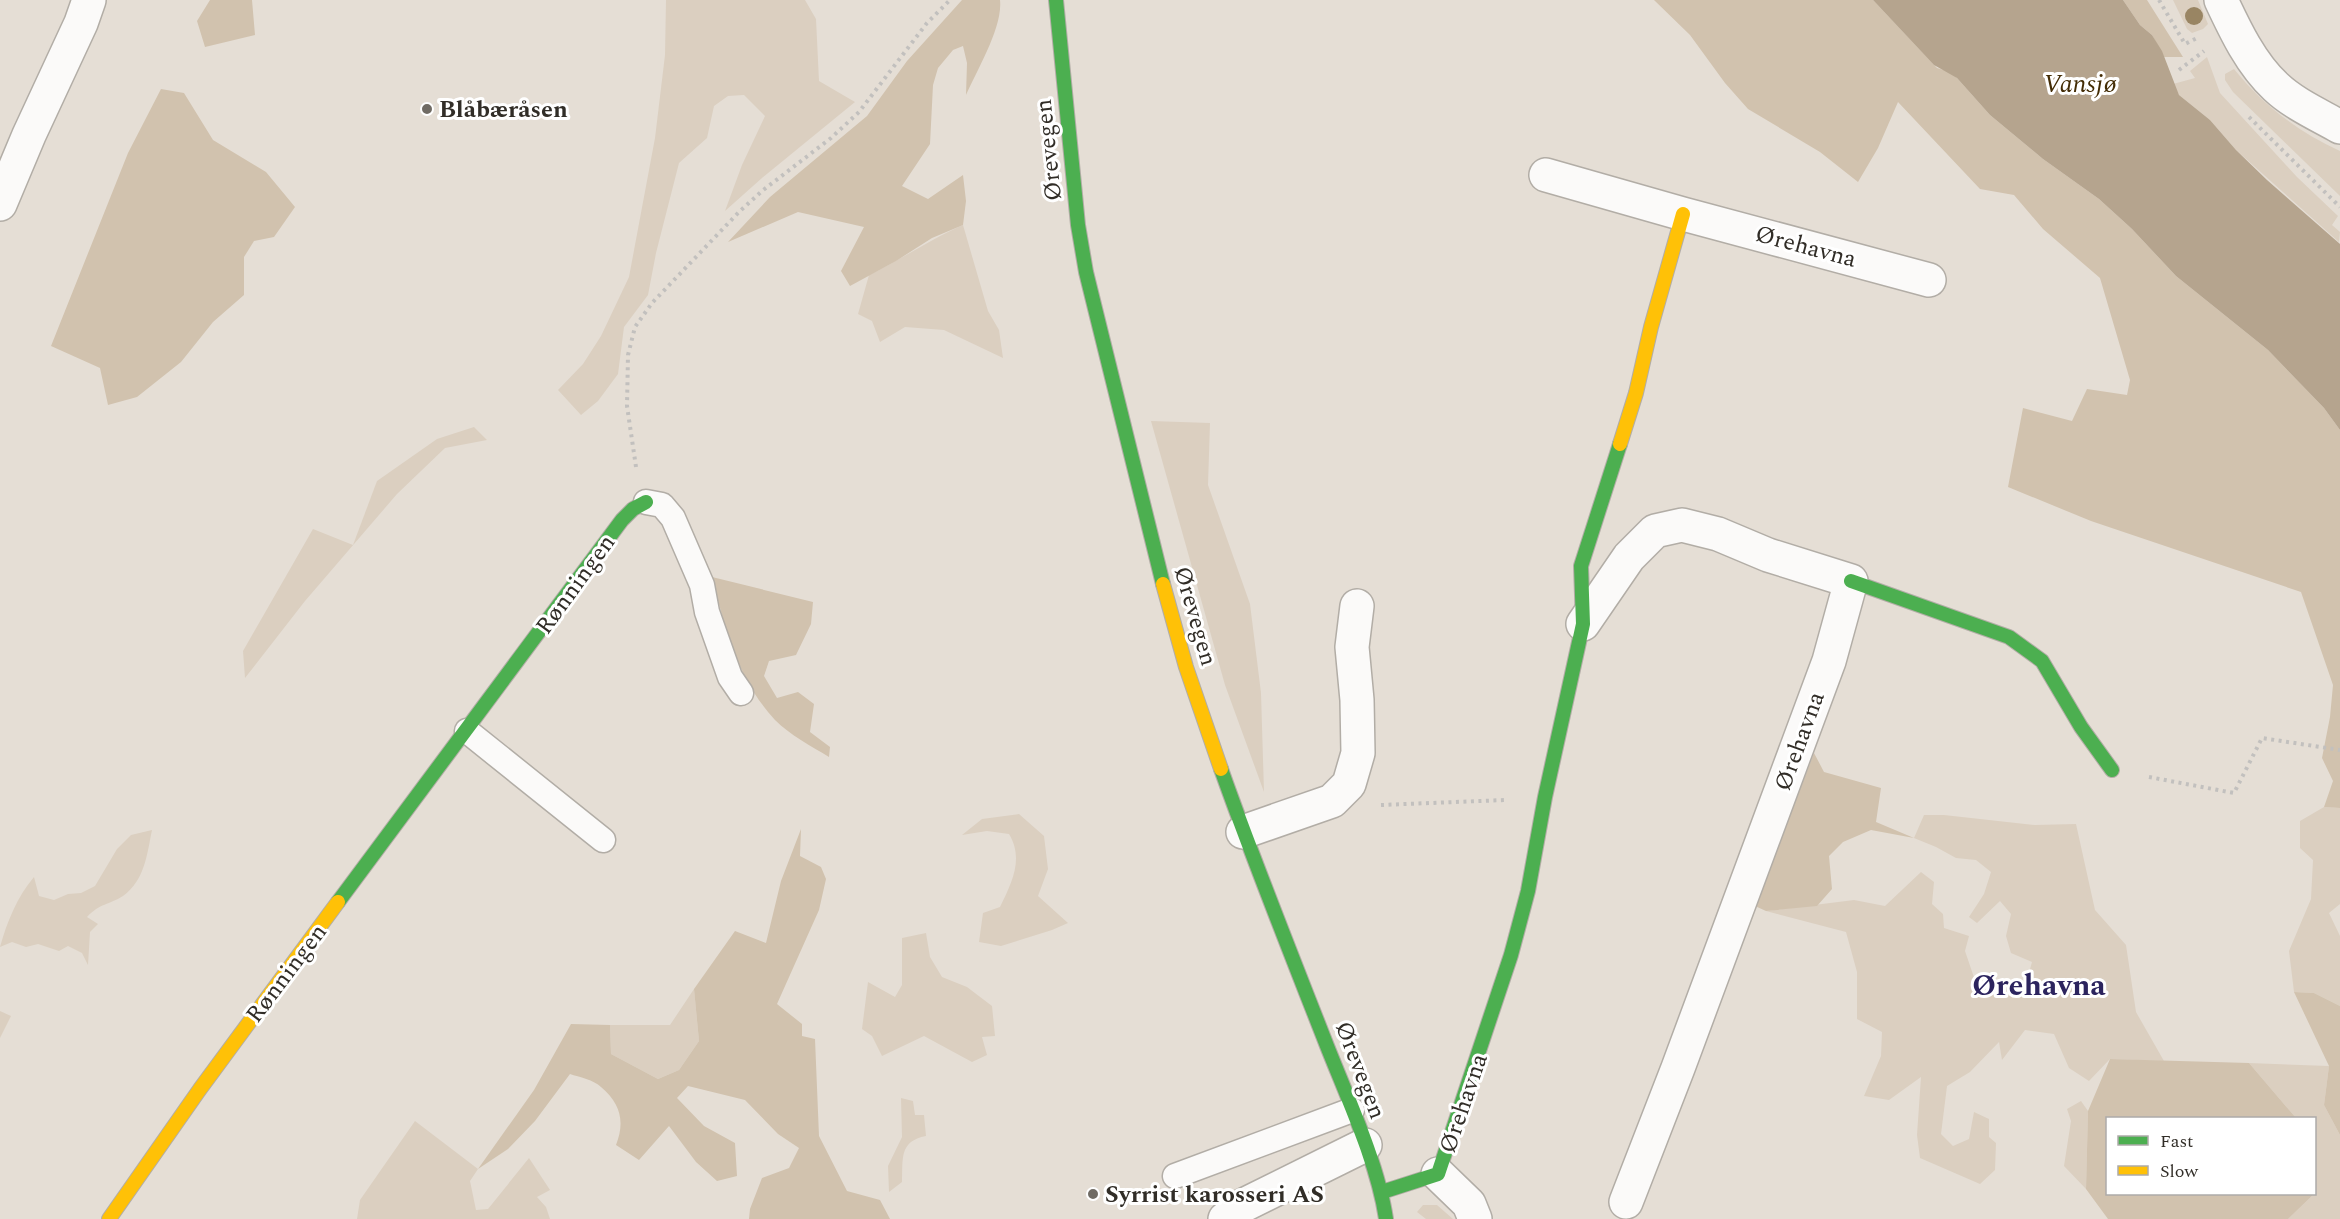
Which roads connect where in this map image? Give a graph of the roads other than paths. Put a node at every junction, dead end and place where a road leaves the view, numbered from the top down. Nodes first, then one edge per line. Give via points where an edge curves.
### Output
1 (88, 0) edge
2 (1056, 0) edge
3 (2221, 0) edge
4 (2340, 127) edge
5 (1546, 175) dead end
6 (0, 204) edge
7 (1683, 214) junction
8 (1929, 280) dead end
9 (646, 502) joint
10 (1851, 581) junction
11 (1357, 606) dead end
12 (1583, 624) junction
13 (741, 693) dead end
14 (467, 731) junction
15 (2112, 770) road end
16 (1243, 832) junction
17 (603, 840) dead end
18 (1352, 1110) junction
19 (1365, 1145) junction
20 (1438, 1174) junction
21 (1175, 1176) dead end
22 (1382, 1192) junction
23 (1626, 1202) dead end
24 (109, 1219) edge
25 (1225, 1219) edge
26 (1386, 1219) edge
27 (1475, 1219) edge

1 - 6 street
2 - 16 street, Ørevegen via 1086,272 1186,667
3 - 4 street via 2254,61 2276,87
5 - 7 street, Ørehavna
7 - 8 street, Ørehavna
7 - 12 street, Ørehavna via 1636,393 1581,566
9 - 13 lane via 662,505 673,518 702,585 707,612 730,677
9 - 14 street, Rønningen via 622,520
10 - 12 street, Ørehavna via 1682,525 1655,531 1629,557
10 - 15 street via 2009,637 2042,661
10 - 23 street, Ørehavna via 1829,662
11 - 16 street via 1352,647 1358,753 1349,784 1332,801
12 - 20 street, Ørehavna via 1528,891 1511,955
14 - 17 lane
14 - 24 street, Rønningen via 207,1079
16 - 18 street, Ørevegen
18 - 19 street, Ørevegen
18 - 21 lane
19 - 22 street, Ørevegen
19 - 25 street via 1244,1205
20 - 22 street, Ørehavna
20 - 27 street via 1469,1204
22 - 26 street, Ørevegen

